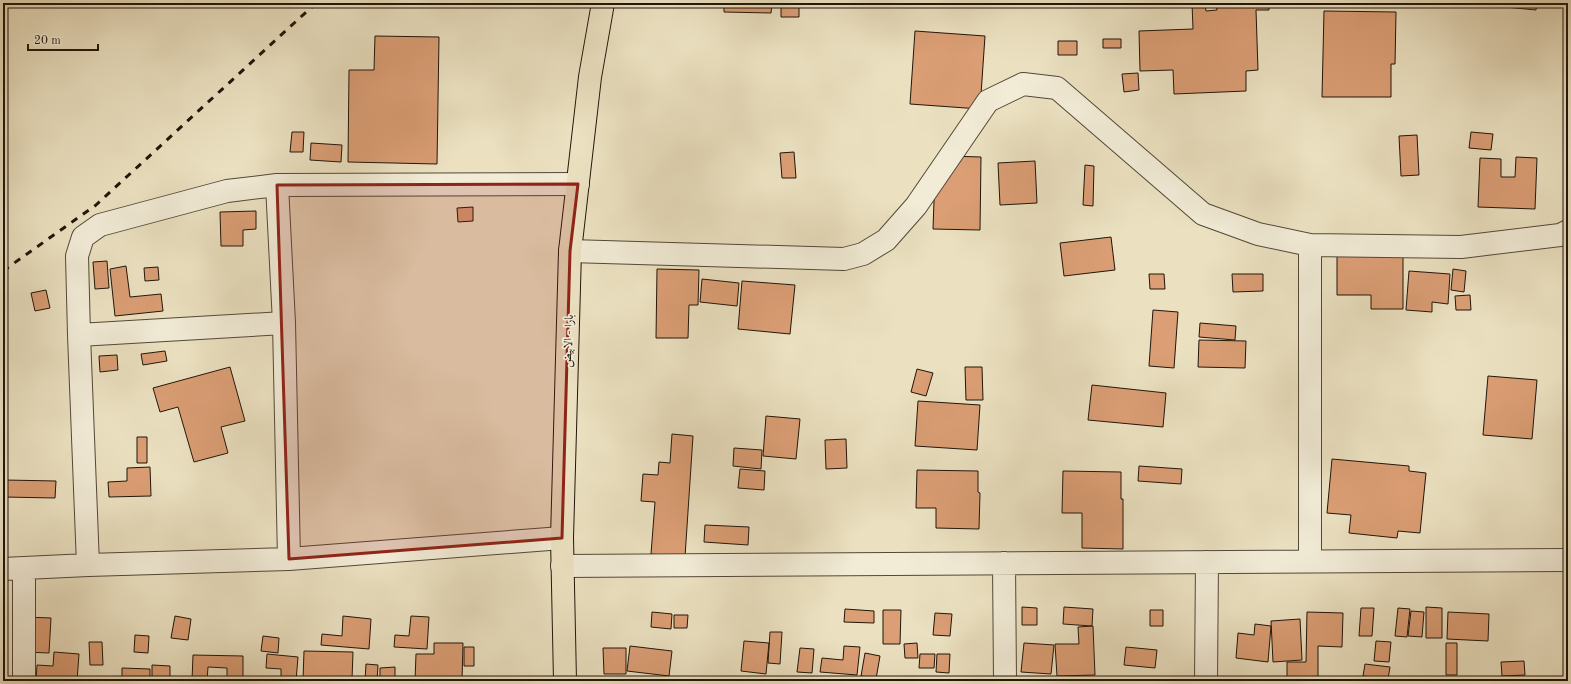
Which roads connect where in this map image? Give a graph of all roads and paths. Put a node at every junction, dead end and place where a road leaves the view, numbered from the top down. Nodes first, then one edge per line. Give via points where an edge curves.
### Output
1 (603, 3) edge
2 (578, 184) junction
3 (277, 185) junction
4 (1568, 232) edge
5 (1310, 245) junction
6 (570, 251) junction
7 (284, 323) junction
8 (78, 335) junction
9 (562, 538) junction
10 (289, 559) junction
11 (1568, 560) edge
12 (1310, 561) junction
13 (1207, 562) junction
14 (1004, 563) junction
15 (88, 565) junction
16 (562, 566) junction
17 (24, 569) junction
18 (3, 570) edge
19 (24, 681) edge
20 (565, 681) edge
21 (1005, 681) edge
22 (1206, 681) edge

1 - 2 main road, بارا - الابيض via 590,77
2 - 3 street
2 - 6 main road, بارا - الابيض
3 - 7 street
3 - 8 street via 227,191 100,225 82,237 77,256
4 - 5 street via 1461,247
5 - 6 street via 1258,234 1203,214 1058,88 1023,84 988,101 916,206 886,240 863,254 844,259
5 - 12 street
6 - 9 main road, بارا - الابيض
7 - 8 street
7 - 10 street
8 - 15 street
9 - 10 street
9 - 16 main road, بارا - الابيض
10 - 15 street
11 - 12 street
12 - 13 street
13 - 14 street
13 - 22 street
14 - 16 street
14 - 21 street
15 - 17 street
16 - 20 main road, بارا - الابيض
17 - 18 street
17 - 19 street

